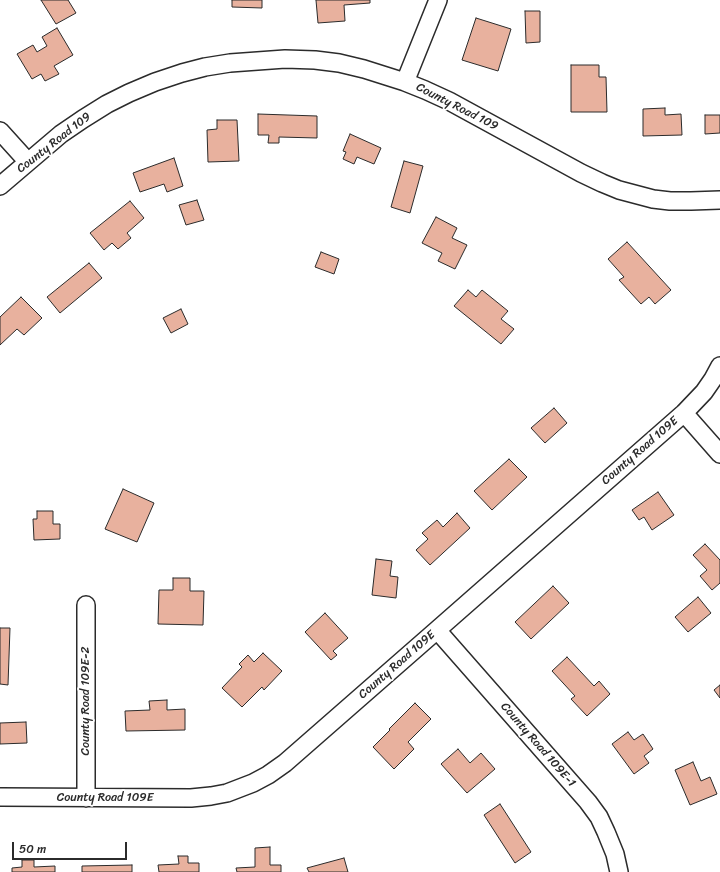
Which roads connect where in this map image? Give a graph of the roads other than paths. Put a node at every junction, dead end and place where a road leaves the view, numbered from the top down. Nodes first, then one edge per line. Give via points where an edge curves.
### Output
1 (438, 0) edge
2 (405, 82) junction
3 (0, 131) edge
4 (28, 162) junction
5 (0, 186) edge
6 (720, 200) edge
7 (720, 366) edge
8 (684, 413) junction
9 (720, 454) edge
10 (86, 605) dead end
11 (437, 630) junction
12 (0, 797) edge
13 (86, 798) junction
14 (619, 872) edge

1 - 2 street
2 - 4 street, County Road 109 via 364,69 315,60 285,59 205,67 155,82 108,104 66,130
2 - 6 street, County Road 109 via 448,101 581,173 619,190 653,199
3 - 4 street
4 - 5 street, County Road 109
7 - 8 street, County Road 109E via 704,392
8 - 9 street
8 - 11 street, County Road 109E
10 - 13 street, County Road 109E-2
11 - 13 street, County Road 109E via 285,763 253,783 227,793 191,798
11 - 14 street, County Road 109E-1 via 588,802 606,832
12 - 13 street, County Road 109E

